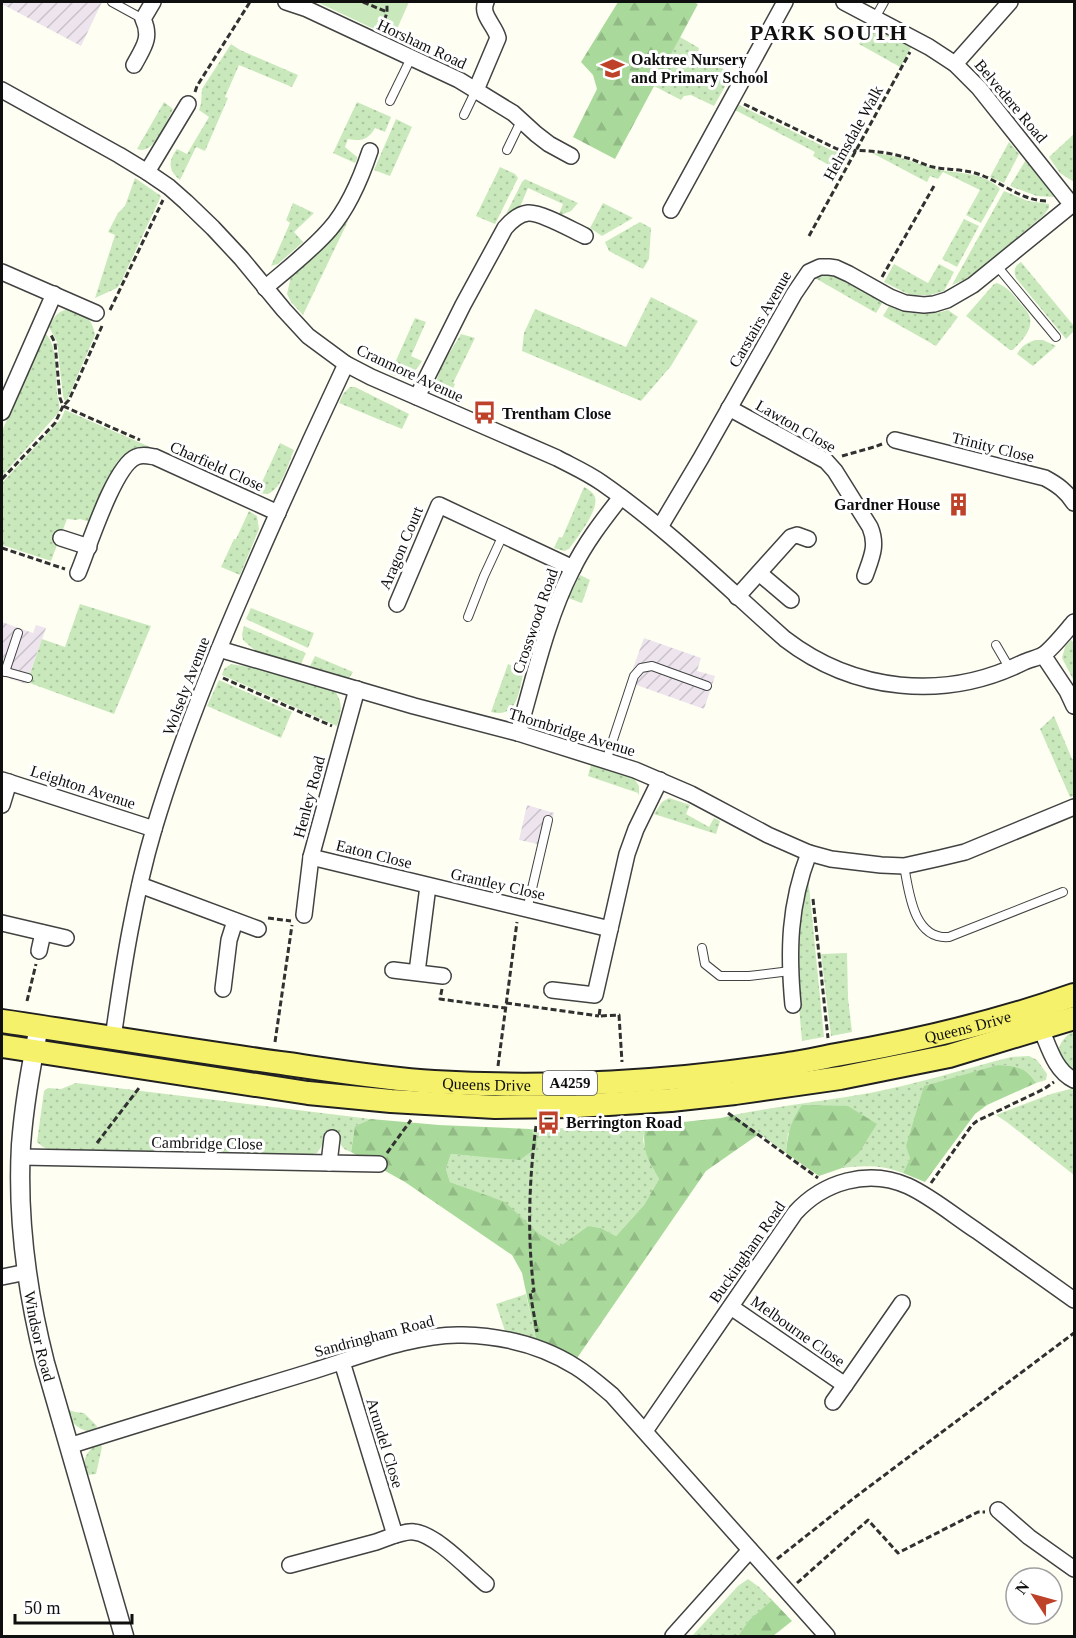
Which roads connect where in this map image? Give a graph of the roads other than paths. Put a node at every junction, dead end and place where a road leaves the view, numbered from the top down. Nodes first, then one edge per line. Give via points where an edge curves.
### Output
1 (111, 2) edge
2 (153, 2) edge
3 (286, 2) edge
4 (486, 2) edge
5 (785, 2) edge
6 (844, 2) edge
7 (884, 2) edge
8 (1010, 2) edge
9 (875, 18) junction
10 (143, 19) junction
11 (411, 58) junction
12 (955, 64) junction
13 (134, 65) dead end
14 (2, 90) edge
15 (476, 90) junction
16 (390, 101) dead end
17 (188, 104) road end
18 (464, 115) dead end
19 (521, 121) junction
20 (507, 150) dead end
21 (370, 151) dead end
22 (571, 156) dead end
23 (147, 172) junction
24 (1070, 201) edge
25 (671, 210) dead end
26 (585, 236) dead end
27 (997, 266) junction
28 (2, 272) edge
29 (265, 288) junction
30 (54, 294) junction
31 (96, 313) dead end
32 (1056, 337) dead end
33 (346, 364) junction
34 (417, 397) junction
35 (729, 408) junction
36 (2, 412) edge
37 (895, 440) road end
38 (621, 497) junction
39 (1074, 503) edge
40 (278, 513) junction
41 (660, 527) junction
42 (503, 535) junction
43 (61, 538) dead end
44 (808, 539) dead end
45 (89, 547) junction
46 (573, 568) junction
47 (78, 573) road end
48 (759, 573) junction
49 (864, 576) dead end
50 (737, 597) junction
51 (791, 600) dead end
52 (397, 604) dead end
53 (468, 617) dead end
54 (1074, 621) edge
55 (18, 633) dead end
56 (996, 645) dead end
57 (219, 649) junction
58 (1043, 655) junction
59 (1010, 669) junction
60 (3, 671) edge
61 (28, 678) dead end
62 (707, 686) dead end
63 (357, 689) junction
64 (1074, 706) edge
65 (518, 733) junction
66 (606, 761) junction
67 (660, 780) junction
68 (5, 781) edge
69 (2, 805) edge
70 (1074, 807) edge
71 (548, 820) dead end
72 (154, 829) junction
73 (311, 857) junction
74 (806, 859) junction
75 (904, 866) junction
76 (140, 885) junction
77 (428, 886) junction
78 (1062, 892) dead end
79 (523, 908) junction
80 (304, 915) road end
81 (235, 921) junction
82 (2, 923) edge
83 (258, 929) dead end
84 (610, 929) junction
85 (43, 933) junction
86 (66, 938) dead end
87 (702, 948) dead end
88 (39, 951) road end
89 (393, 970) dead end
90 (790, 971) junction
91 (417, 972) junction
92 (443, 976) road end
93 (223, 988) dead end
94 (552, 990) dead end
95 (1074, 995) edge
96 (793, 1005) dead end
97 (1074, 1018) edge
98 (2, 1021) edge
99 (39, 1027) junction
100 (1041, 1029) junction
101 (113, 1038) junction
102 (2, 1046) edge
103 (34, 1052) junction
104 (1074, 1080) edge
105 (332, 1138) dead end
106 (21, 1157) junction
107 (329, 1163) junction
108 (379, 1164) road end
109 (27, 1272) junction
110 (2, 1277) edge
111 (1074, 1300) edge
112 (902, 1303) dead end
113 (731, 1307) junction
114 (342, 1362) junction
115 (844, 1385) junction
116 (833, 1402) dead end
117 (645, 1431) junction
118 (69, 1446) junction
119 (998, 1510) road end
120 (395, 1535) junction
121 (750, 1550) junction
122 (290, 1565) dead end
123 (1074, 1569) edge
124 (486, 1584) dead end
125 (124, 1636) edge
126 (673, 1636) edge
127 (827, 1636) edge

1 - 10 lane
2 - 10 street
3 - 11 street, Horsham Road
4 - 15 street, Horsham Road via 486,16 498,38
5 - 25 street
6 - 9 street, Belvedere Road
7 - 9 lane
8 - 12 street
9 - 12 street, Belvedere Road
10 - 13 street via 148,36
11 - 15 street, Horsham Road
11 - 16 lane
12 - 24 street, Belvedere Road via 987,97
14 - 23 street, Cranmore Avenue
15 - 18 lane
15 - 19 street, Horsham Road
17 - 23 street
19 - 20 lane
19 - 22 street, Horsham Road
21 - 29 street via 355,189 331,228
23 - 29 street, Cranmore Avenue via 186,201
24 - 27 street, Carstairs Avenue
26 - 34 street via 539,215 528,213 513,219 463,305
27 - 32 lane
27 - 35 street, Carstairs Avenue via 961,292 934,304 905,303 836,268 820,267 809,272
28 - 30 street
29 - 33 street, Cranmore Avenue via 308,336
30 - 31 street
30 - 36 street
33 - 34 street, Cranmore Avenue
33 - 40 street, Wolsely Avenue
34 - 38 street, Cranmore Avenue via 557,458
35 - 41 street, Carstairs Avenue
35 - 49 street, Lawton Close via 826,461 835,471 874,536 875,545
37 - 39 street, Trinity Close via 1045,478 1065,490
38 - 41 street, Cranmore Avenue
38 - 46 street, Crosswood Road via 596,528
40 - 45 street, Charfield Close via 155,457 136,456 114,483
40 - 57 street, Wolsely Avenue
41 - 50 street, Cranmore Avenue
42 - 46 street, Aragon Court
42 - 52 street, Aragon Court via 439,505
42 - 53 lane
43 - 45 street
44 - 48 street via 791,537
45 - 47 street, Charfield Close
46 - 65 street, Crosswood Road via 555,611
48 - 50 street
48 - 51 street
50 - 59 street, Cranmore Avenue via 797,648 834,668 870,680 949,686
54 - 58 street, Cranmore Avenue
55 - 60 lane
56 - 59 lane
57 - 63 street, Thornbridge Avenue
57 - 72 street, Wolsely Avenue
58 - 59 street, Cranmore Avenue
58 - 64 street
60 - 61 lane
62 - 66 lane via 652,666 641,668 634,676
63 - 65 street, Thornbridge Avenue
63 - 73 street, Henley Road
65 - 66 street, Thornbridge Avenue
66 - 67 street, Thornbridge Avenue
67 - 74 street, Thornbridge Avenue via 768,835
67 - 84 street via 627,854
68 - 69 street
68 - 72 street, Leighton Avenue
70 - 75 street, Thornbridge Avenue via 964,852
71 - 79 lane
72 - 76 street, Wolsely Avenue
73 - 77 street, Eaton Close
73 - 80 street, Henley Road
74 - 75 street, Thornbridge Avenue
74 - 90 street via 793,908
75 - 78 lane via 921,925 939,937 949,937
76 - 81 street
76 - 101 street, Wolsely Avenue
77 - 79 street, Grantley Close
77 - 91 street, Grantley Close
79 - 84 street, Grantley Close
81 - 83 street
81 - 93 street
82 - 85 street
84 - 94 street via 595,995
85 - 86 street
85 - 88 street
87 - 90 lane via 705,964 720,976
89 - 91 street
90 - 96 street
91 - 92 street
95 - 101 main road, Queens Drive / A4259 via 880,1048 745,1070 630,1080 536,1084 433,1082
97 - 100 main road, Queens Drive / A4259
98 - 99 main road, Queens Drive / A4259
99 - 101 main road, Queens Drive / A4259
99 - 103 street, Windsor Road
100 - 103 main road, Queens Drive / A4259 via 949,1056 840,1077 735,1093 577,1106 495,1107 308,1093
100 - 104 street via 1061,1070
102 - 103 main road, Queens Drive / A4259
103 - 106 street, Windsor Road
105 - 107 street
106 - 107 street, Cambridge Close
106 - 109 street, Windsor Road
107 - 108 street, Cambridge Close
109 - 110 street
109 - 118 street, Windsor Road via 39,1339
111 - 113 street, Buckingham Road via 923,1194 904,1184 874,1178 844,1181 808,1200
112 - 115 street, Melbourne Close
113 - 115 street, Melbourne Close
113 - 117 street, Buckingham Road
114 - 117 street, Sandringham Road via 430,1337 504,1339 540,1348 570,1363 612,1395
114 - 118 street, Sandringham Road
114 - 120 street, Arundel Close
115 - 116 street, Melbourne Close
117 - 121 street, Sandringham Road
118 - 125 street, Windsor Road
119 - 123 street
120 - 122 street
120 - 124 street via 414,1532 427,1536
121 - 126 street
121 - 127 street, Sandringham Road

